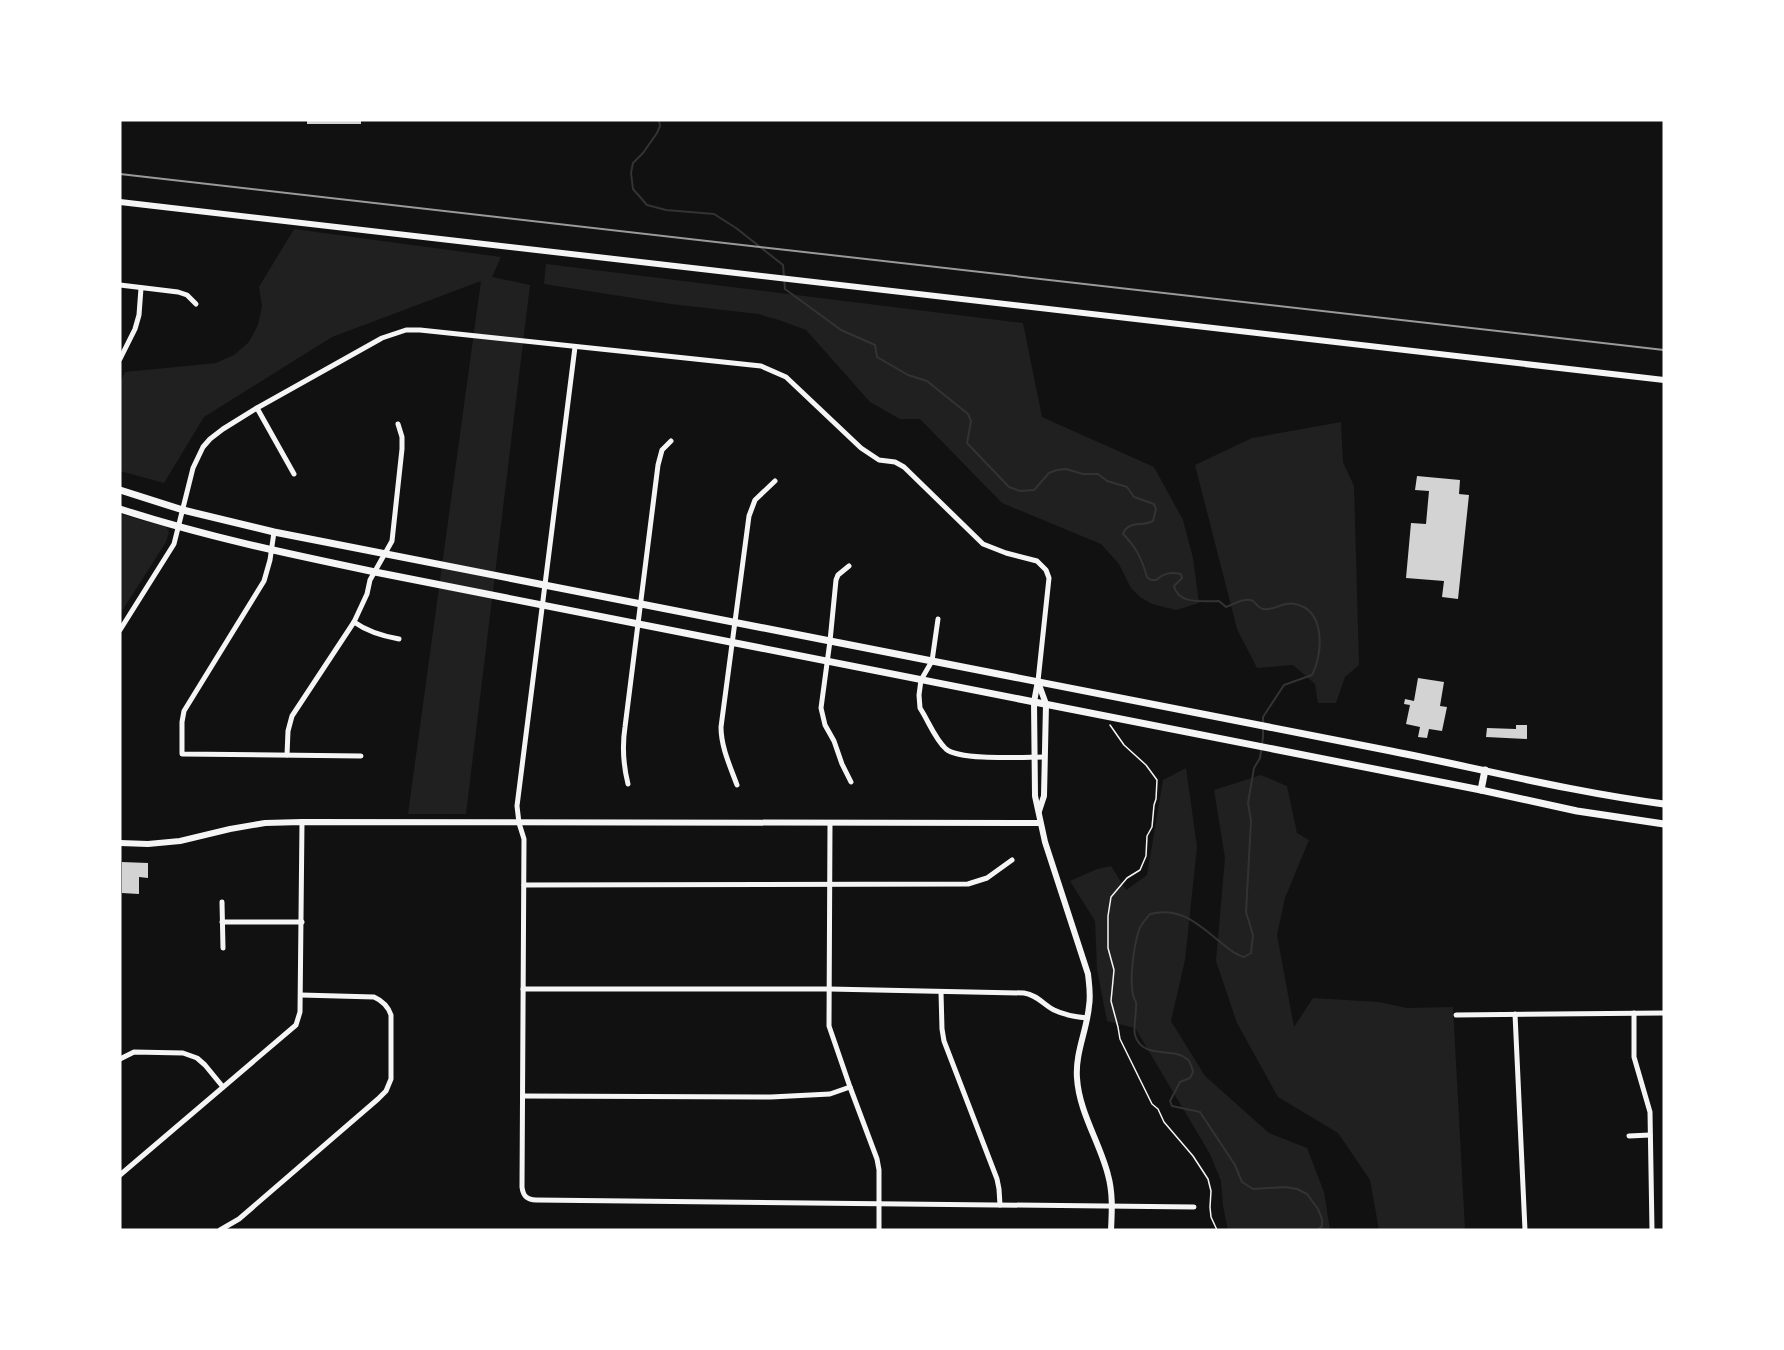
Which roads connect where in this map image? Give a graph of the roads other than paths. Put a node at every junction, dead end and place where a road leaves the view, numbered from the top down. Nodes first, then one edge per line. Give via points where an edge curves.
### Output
1 (120, 202) edge
2 (120, 285) edge
3 (141, 288) junction
4 (196, 304) dead end
5 (575, 347) junction
6 (120, 359) edge
7 (1664, 380) edge
8 (256, 408) junction
9 (398, 424) dead end
10 (671, 441) dead end
11 (294, 474) dead end
12 (775, 481) dead end
13 (120, 490) edge
14 (120, 509) edge
15 (183, 510) junction
16 (178, 527) junction
17 (274, 532) junction
18 (271, 550) junction
19 (386, 553) junction
20 (849, 566) dead end
21 (375, 572) junction
22 (546, 585) junction
23 (641, 603) junction
24 (543, 605) junction
25 (938, 619) dead end
26 (354, 622) junction
27 (736, 622) junction
28 (638, 624) junction
29 (120, 630) edge
30 (399, 639) dead end
31 (830, 641) junction
32 (733, 643) junction
33 (828, 661) junction
34 (932, 661) junction
35 (921, 680) junction
36 (1038, 681) junction
37 (1034, 702) junction
38 (1046, 704) junction
39 (287, 755) junction
40 (361, 756) dead end
41 (1035, 757) junction
42 (1044, 757) junction
43 (1485, 770) junction
44 (851, 782) dead end
45 (628, 784) dead end
46 (737, 785) dead end
47 (1481, 790) junction
48 (1664, 804) edge
49 (1039, 811) junction
50 (303, 822) junction
51 (519, 823) junction
52 (830, 823) junction
53 (1040, 823) junction
54 (1664, 824) edge
55 (120, 843) edge
56 (1012, 860) dead end
57 (524, 885) junction
58 (829, 886) junction
59 (222, 902) dead end
60 (222, 922) junction
61 (302, 922) junction
62 (223, 948) dead end
63 (523, 988) junction
64 (829, 989) junction
65 (941, 992) junction
66 (301, 996) junction
67 (1634, 1012) junction
68 (1664, 1013) edge
69 (1515, 1014) junction
70 (1456, 1015) dead end
71 (1087, 1018) junction
72 (120, 1059) edge
73 (223, 1087) junction
74 (850, 1088) junction
75 (523, 1096) junction
76 (1629, 1136) dead end
77 (1650, 1136) junction
78 (120, 1175) edge
79 (879, 1204) junction
80 (999, 1205) junction
81 (1112, 1206) junction
82 (1194, 1207) dead end
83 (220, 1230) edge
84 (879, 1230) edge
85 (1111, 1230) edge
86 (1525, 1230) edge
87 (1652, 1230) edge

1 - 7 street
2 - 3 street
3 - 4 street via 178,292
3 - 6 street via 135,329
5 - 8 street via 406,330 382,338
5 - 22 street
5 - 36 street via 761,366 786,377 861,448 879,460 904,467 983,544 1038,561 1046,570 1049,578
8 - 11 street
8 - 15 street via 203,447 193,468
9 - 19 street via 402,448 392,541
10 - 23 street via 662,450 658,465
12 - 27 street via 755,500 749,516
13 - 15 main road
14 - 16 main road
15 - 16 street
15 - 17 main road
16 - 18 main road
16 - 29 street via 174,544
17 - 18 street
17 - 19 main road
18 - 21 main road
18 - 39 street via 264,581 184,711 182,754
19 - 21 street
19 - 22 main road
20 - 31 street via 836,580
21 - 24 main road
21 - 26 street
22 - 23 main road
22 - 24 street
23 - 27 main road
23 - 28 street
24 - 28 main road
24 - 51 street via 518,788
25 - 34 street
26 - 30 street via 365,630
26 - 39 street via 292,716
27 - 31 main road
27 - 32 street
28 - 32 main road
28 - 45 street via 622,751
31 - 33 street
31 - 34 main road
32 - 33 main road
32 - 46 street via 721,738
33 - 35 main road
33 - 44 street via 822,717
34 - 35 street
34 - 36 main road
35 - 37 main road
35 - 41 street via 920,708 947,750 964,756
36 - 37 street
36 - 38 street
36 - 43 main road
37 - 38 main road
37 - 41 street
38 - 42 street
38 - 47 main road
39 - 40 street
41 - 42 street
41 - 49 street
42 - 49 street via 1044,796
43 - 47 main road
43 - 48 main road
47 - 54 main road via 1577,812
49 - 53 street
50 - 51 street
50 - 55 street via 265,823 174,842
50 - 61 street
51 - 52 street
51 - 57 street via 524,839
52 - 53 street
52 - 58 street
53 - 71 street via 1088,974
56 - 58 street via 987,878 969,884
57 - 58 street
57 - 63 street
58 - 64 street
59 - 60 street
60 - 61 street
60 - 62 street
61 - 66 street
63 - 64 street
63 - 75 street
64 - 65 street
64 - 74 street via 829,1026
65 - 71 street via 1030,994 1055,1010
65 - 80 street via 944,1041 997,1179
66 - 73 street via 296,1025
66 - 83 street via 380,999 389,1008 391,1023 390,1084 378,1099 239,1219
67 - 68 street
67 - 69 street
67 - 77 street via 1634,1057 1650,1112
69 - 70 street
69 - 86 street
71 - 81 street via 1077,1081 1108,1173
72 - 73 street via 134,1052 183,1053 205,1065
73 - 78 street
74 - 75 street via 830,1094 771,1097
74 - 79 street via 877,1159
75 - 79 street via 522,1187 530,1200
76 - 77 street
77 - 87 street
79 - 80 street
79 - 84 street
80 - 81 street
81 - 82 street
81 - 85 street

